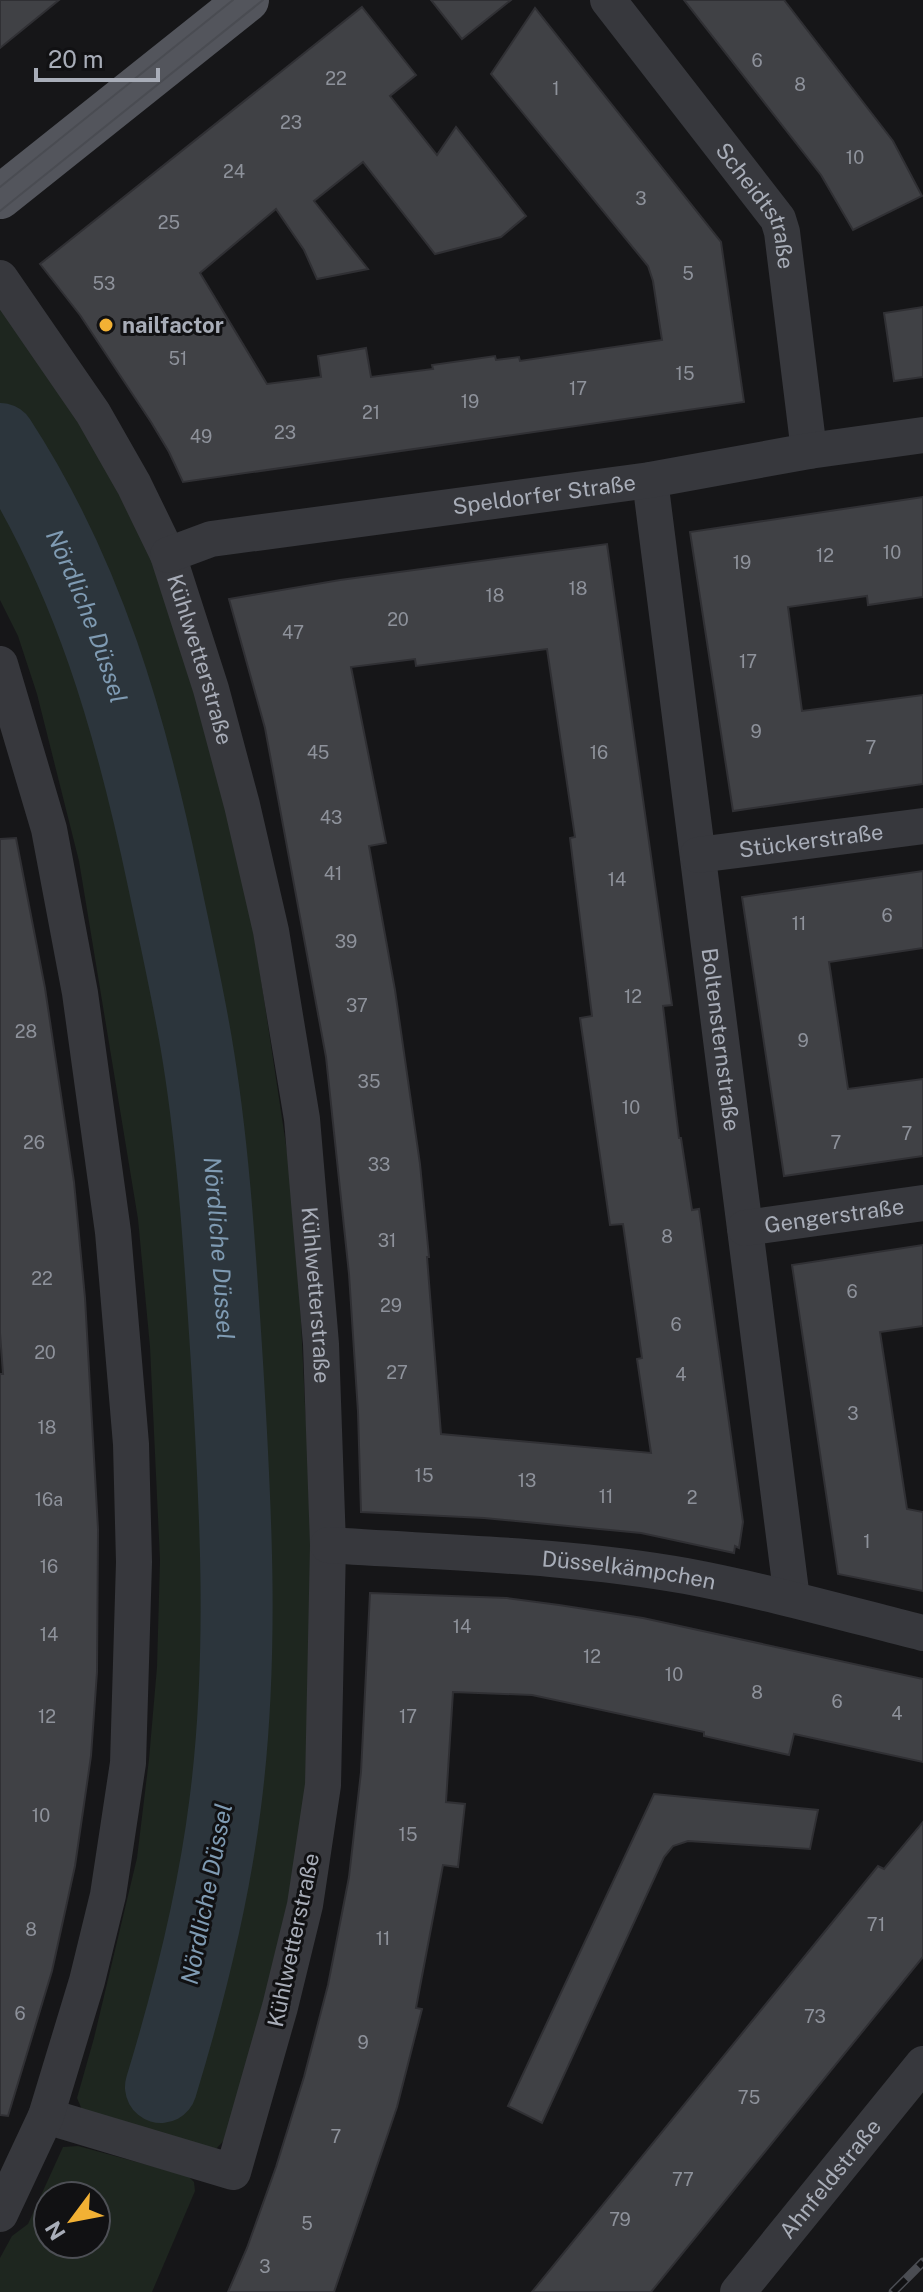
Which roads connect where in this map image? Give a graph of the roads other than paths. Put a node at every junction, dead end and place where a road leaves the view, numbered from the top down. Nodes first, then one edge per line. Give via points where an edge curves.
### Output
1 (247, 0) edge
2 (608, 0) edge
3 (0, 197) edge
4 (0, 278) edge
5 (923, 435) edge
6 (809, 451) junction
7 (650, 480) junction
8 (168, 555) junction
9 (0, 664) edge
10 (923, 826) edge
11 (698, 855) junction
12 (923, 1203) edge
13 (745, 1228) junction
14 (328, 1545) junction
15 (792, 1599) junction
16 (923, 1633) edge
17 (923, 2064) edge
18 (46, 2116) junction
19 (0, 2214) edge
20 (738, 2292) edge

1 - 3 main road
2 - 6 street, Scheidtstraße via 778,219
4 - 8 street, Kühlwetterstraße via 93,413
5 - 6 street, Speldorfer Straße
6 - 7 street, Speldorfer Straße
7 - 8 street, Speldorfer Straße via 211,539
7 - 11 street, Boltensternstraße
8 - 14 street, Kühlwetterstraße via 249,833 302,1119 321,1344
9 - 18 street via 49,829 80,993 113,1232 131,1444 134,1562 128,1763 108,1895
10 - 11 street, Stückerstraße
11 - 13 street, Boltensternstraße
12 - 13 street, Gengerstraße
13 - 15 street, Boltensternstraße
14 - 15 street, Düsselkämpchen via 564,1560 685,1576
14 - 18 street, Kühlwetterstraße via 323,1785 305,1905 233,2172
15 - 16 street, Düsselkämpchen
17 - 20 street, Ahnfeldstraße
18 - 19 street

